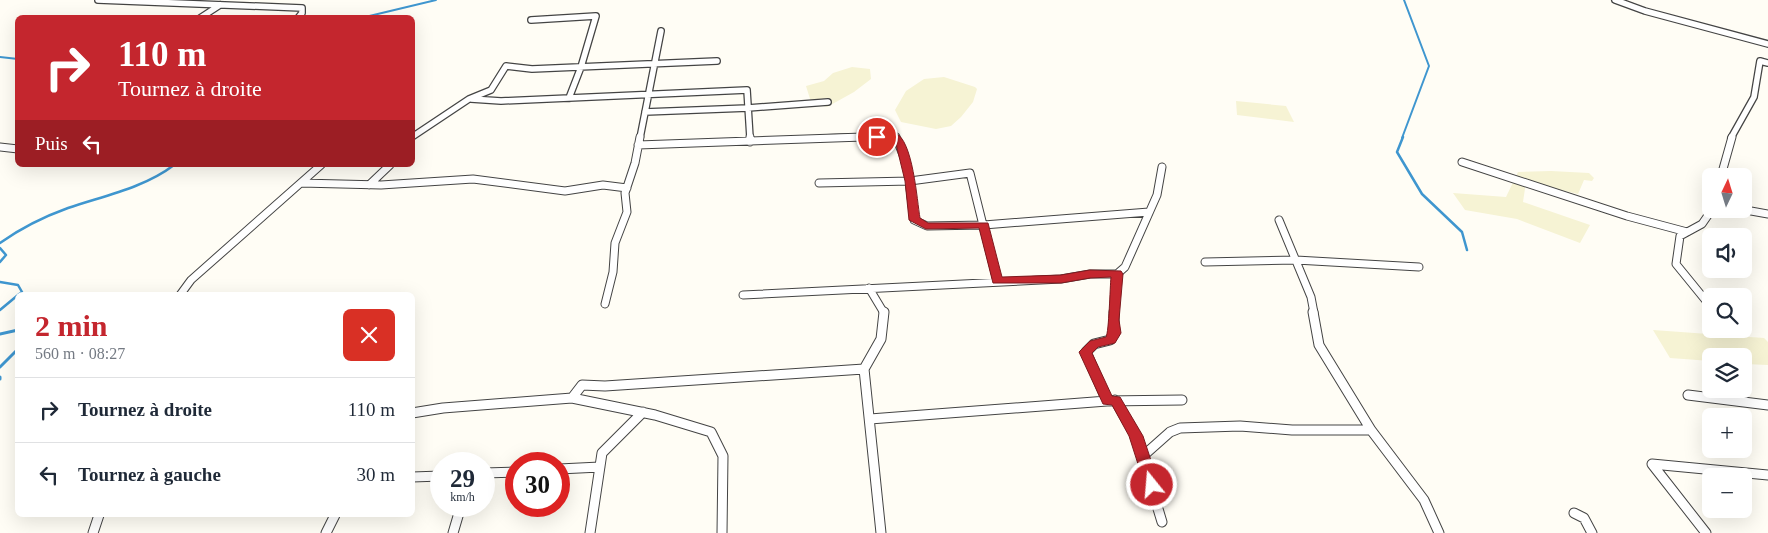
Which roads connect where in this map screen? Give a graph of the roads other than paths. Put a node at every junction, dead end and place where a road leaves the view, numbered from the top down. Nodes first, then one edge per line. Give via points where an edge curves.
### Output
1 (98, 0) edge
2 (1615, 0) edge
3 (220, 5) junction
4 (205, 15) edge
5 (300, 15) edge
6 (531, 20) dead end
7 (661, 30) dead end
8 (1768, 44) edge
9 (717, 61) dead end
10 (1768, 63) edge
11 (654, 65) junction
12 (581, 67) junction
13 (649, 94) junction
14 (568, 98) junction
15 (468, 99) junction
16 (828, 102) dead end
17 (748, 108) junction
18 (645, 112) junction
19 (415, 135) edge
20 (750, 142) junction
21 (638, 145) junction
22 (0, 147) edge
23 (15, 148) edge
24 (1462, 162) dead end
25 (319, 167) edge
26 (388, 167) edge
27 (1162, 167) dead end
28 (1723, 168) edge
29 (910, 181) junction
30 (301, 183) junction
31 (819, 183) dead end
32 (370, 185) junction
33 (627, 188) junction
34 (1752, 211) edge
35 (1149, 212) junction
36 (1768, 214) edge
37 (1706, 218) edge
38 (1280, 220) dead end
39 (984, 225) junction
40 (1688, 232) junction
41 (1296, 260) junction
42 (1205, 262) dead end
43 (1419, 267) dead end
44 (1117, 274) junction
45 (997, 281) junction
46 (869, 288) junction
47 (182, 292) edge
48 (743, 296) dead end
49 (1702, 296) edge
50 (605, 304) dead end
51 (864, 369) junction
52 (1688, 395) dead end
53 (572, 398) junction
54 (1111, 400) junction
55 (1182, 400) dead end
56 (1768, 405) edge
57 (415, 412) edge
58 (643, 412) junction
59 (870, 419) junction
60 (1372, 430) junction
61 (1143, 456) junction
62 (600, 467) junction
63 (570, 468) edge
64 (1768, 474) edge
65 (430, 476) edge
66 (415, 477) edge
67 (1574, 513) dead end
68 (98, 517) edge
69 (333, 517) edge
70 (458, 517) edge
71 (1162, 522) dead end
72 (93, 533) edge
73 (326, 533) edge
74 (453, 533) edge
75 (590, 533) edge
76 (722, 533) edge
77 (881, 533) edge
78 (1439, 533) edge
79 (1592, 533) edge
80 (1706, 533) edge

1 - 3 street
2 - 8 street
3 - 4 street
3 - 5 street via 302,8
6 - 12 street via 596,16
7 - 11 street
9 - 11 street
10 - 28 street via 1760,61 1754,97 1730,141
11 - 12 street
11 - 13 street
12 - 14 street
12 - 15 street via 506,66 491,90
13 - 14 street
13 - 17 street via 747,90
13 - 18 street
14 - 15 street
15 - 19 street
16 - 17 street
17 - 18 street
17 - 20 street
18 - 21 street
20 - 21 street
20 - 29 street via 895,136 901,143
21 - 33 street via 633,175
22 - 23 street
24 - 40 street via 1627,216
25 - 30 street
26 - 32 street
27 - 35 street via 1157,194
29 - 31 street
29 - 39 street via 914,220 926,226
29 - 39 street via 970,174
30 - 32 street
30 - 47 street via 191,280
32 - 33 street via 473,179 565,190 603,185
33 - 50 street via 627,212 615,243 613,272
34 - 36 street
35 - 39 street
35 - 44 street via 1125,267
37 - 40 street
38 - 41 street
39 - 45 street
40 - 49 street via 1680,236 1676,264
41 - 42 street
41 - 43 street
41 - 60 street via 1311,297 1319,345
44 - 45 street
44 - 54 street via 1114,333 1110,340 1094,344 1086,352
45 - 46 street
46 - 48 street
46 - 51 street via 884,312 881,339
51 - 53 street via 582,385
51 - 59 street
52 - 56 street
53 - 57 street
53 - 58 street
54 - 55 street
54 - 59 street
54 - 61 street via 1136,436
58 - 62 street via 602,453
58 - 76 street via 710,432 722,456
59 - 77 street
60 - 61 street via 1240,426 1180,428 1170,432
60 - 78 street via 1424,500
61 - 71 street
62 - 63 street
62 - 75 street
64 - 80 street via 1652,464
65 - 66 street
67 - 79 street via 1584,518
68 - 72 street
69 - 73 street
70 - 74 street

